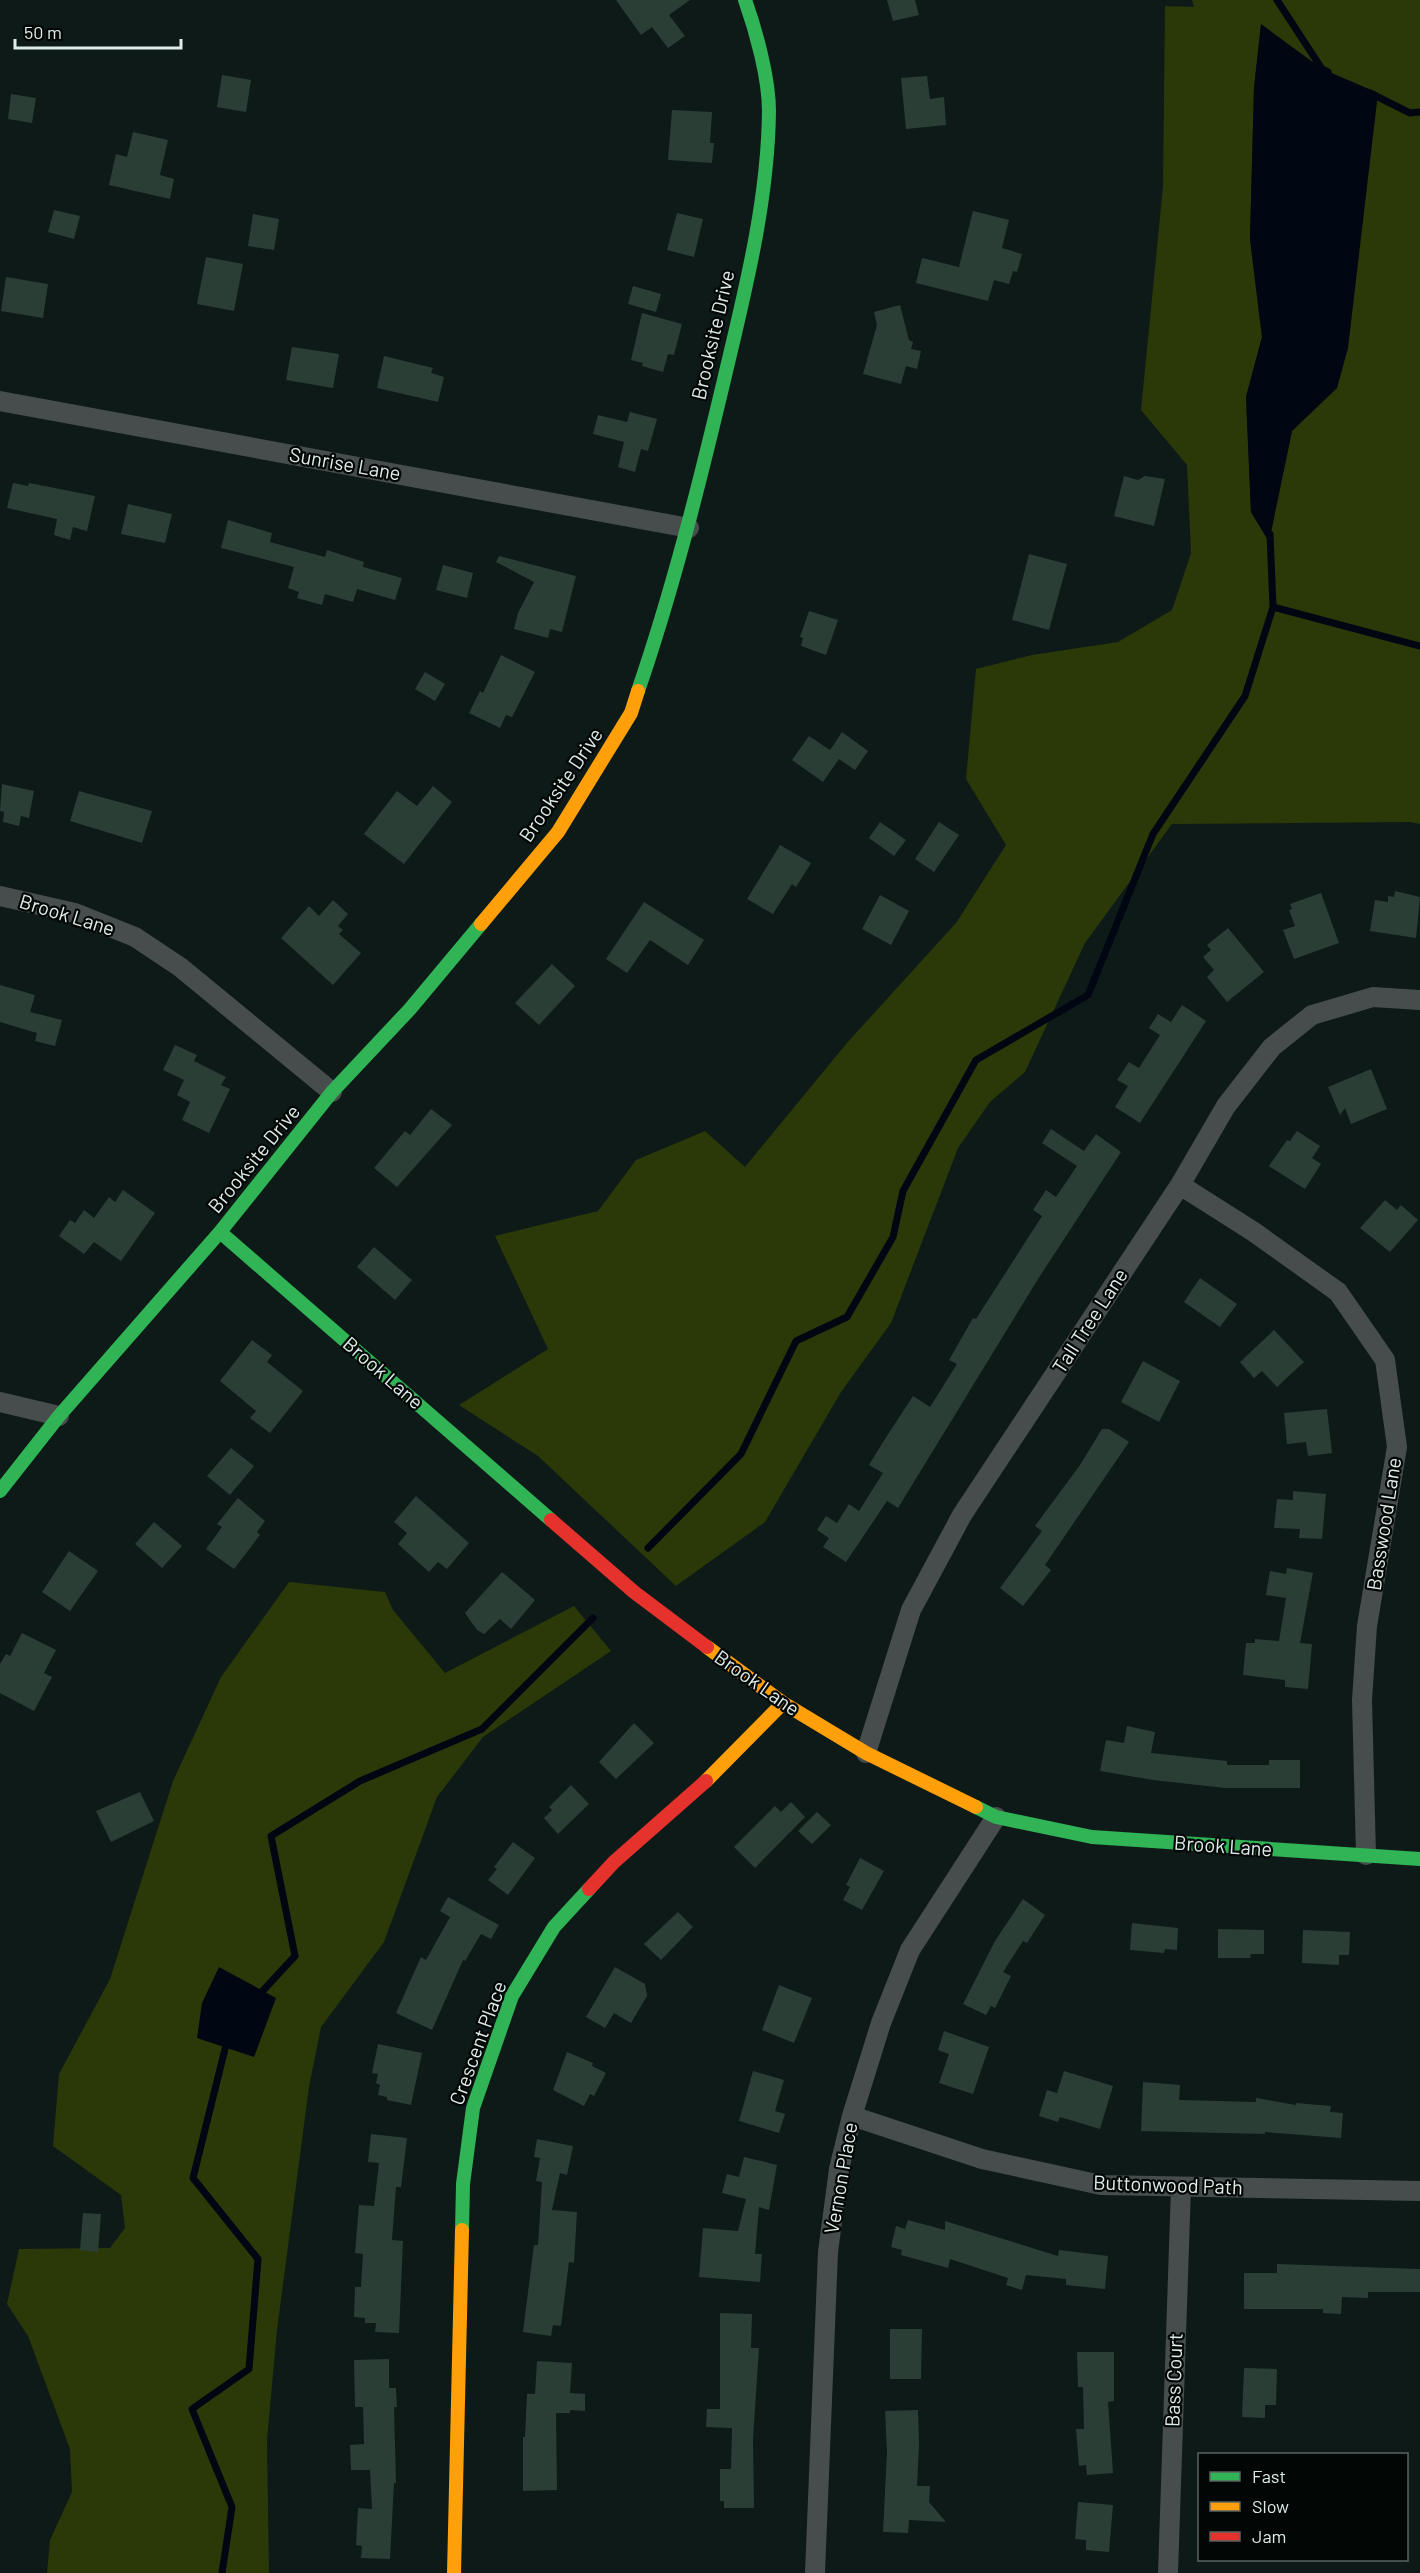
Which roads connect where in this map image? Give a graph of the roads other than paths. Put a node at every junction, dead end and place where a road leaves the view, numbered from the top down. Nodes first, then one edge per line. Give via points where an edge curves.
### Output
1 (745, 0) edge
2 (0, 401) edge
3 (689, 528) junction
4 (0, 896) edge
5 (1420, 1000) edge
6 (332, 1092) junction
7 (1179, 1185) junction
8 (220, 1232) junction
9 (0, 1402) edge
10 (58, 1416) junction
11 (0, 1491) edge
12 (783, 1703) junction
13 (866, 1753) junction
14 (996, 1817) junction
15 (1366, 1855) junction
16 (1420, 1859) edge
17 (852, 2116) junction
18 (1181, 2187) junction
19 (1420, 2191) edge
20 (454, 2573) edge
21 (815, 2573) edge
22 (1168, 2573) edge

1 - 3 street, Brooksite Drive via 757,32 769,108 765,189
2 - 3 street, Sunrise Lane
3 - 6 street, Brooksite Drive via 631,713 558,832 410,1009
4 - 6 street, Brook Lane via 75,913 135,938 180,967
5 - 7 street, Tall Tree Lane via 1372,997 1312,1015 1272,1047 1226,1106
6 - 8 street, Brooksite Drive
7 - 13 street, Tall Tree Lane via 962,1515 911,1610
7 - 15 street, Basswood Lane via 1338,1292 1385,1360 1397,1447 1367,1626 1362,1700
8 - 10 street, Brooksite Drive
8 - 12 street, Brook Lane via 634,1592
9 - 10 street
10 - 11 street, Brooksite Drive
12 - 13 street, Brook Lane
12 - 20 street, Crescent Place via 721,1768 614,1862 554,1927 512,1996 473,2108 463,2184
13 - 14 street, Brook Lane
14 - 15 street, Brook Lane via 1092,1837
14 - 17 street, Vernon Place via 910,1950 880,2023
15 - 16 street, Brook Lane
17 - 18 street, Buttonwood Path via 982,2159 1101,2185
17 - 21 street, Vernon Place via 839,2169 828,2252
18 - 19 street, Buttonwood Path
18 - 22 street, Bass Court

